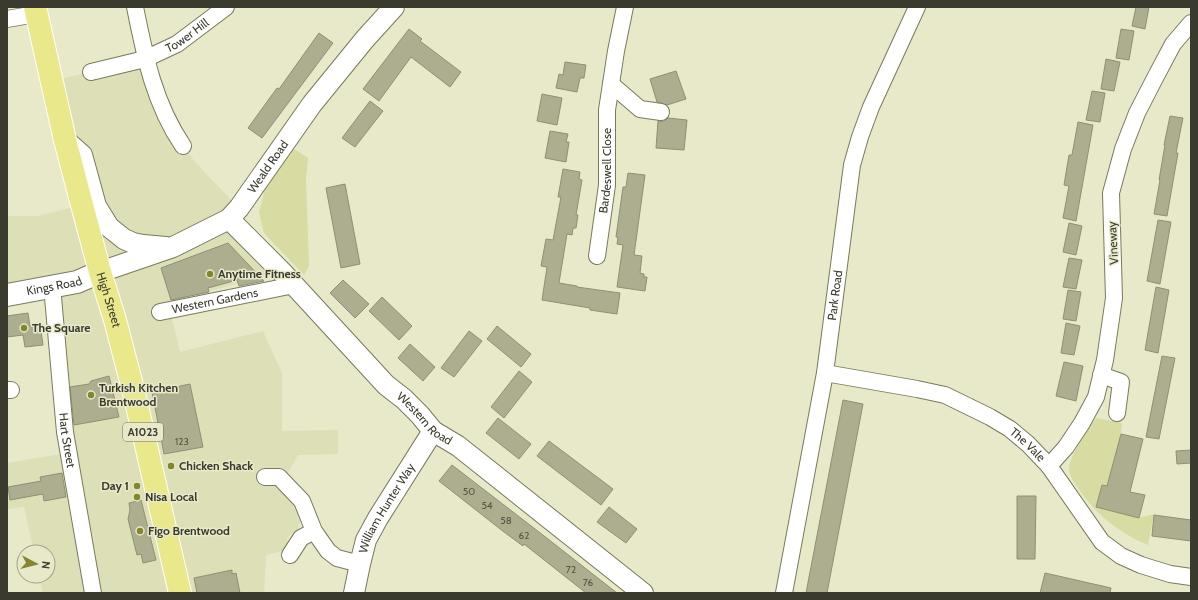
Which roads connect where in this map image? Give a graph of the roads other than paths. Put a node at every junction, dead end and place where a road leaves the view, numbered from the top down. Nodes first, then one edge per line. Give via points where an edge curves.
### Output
1 (135, 7) edge
2 (226, 7) edge
3 (394, 7) edge
4 (625, 7) edge
5 (918, 7) edge
6 (35, 11) edge
7 (7, 19) edge
8 (1191, 23) edge
9 (145, 59) junction
10 (91, 72) dead end
11 (611, 84) junction
12 (661, 112) dead end
13 (65, 140) junction
14 (183, 146) dead end
15 (229, 219) junction
16 (173, 247) junction
17 (597, 256) dead end
18 (100, 272) junction
19 (294, 285) junction
20 (52, 286) junction
21 (7, 295) edge
22 (160, 312) dead end
23 (825, 373) junction
24 (1101, 375) junction
25 (1117, 413) dead end
26 (433, 430) junction
27 (1050, 466) junction
28 (265, 477) dead end
29 (314, 531) junction
30 (290, 555) dead end
31 (360, 564) junction
32 (1191, 577) edge
33 (93, 593) edge
34 (180, 593) edge
35 (354, 593) edge
36 (642, 593) edge
37 (784, 593) edge

1 - 9 street
2 - 9 street, Tower Hill via 176,44
3 - 15 street, Weald Road via 312,104
4 - 11 street, Bardeswell Close
5 - 23 street, Park Road via 871,107 852,165
6 - 7 street
6 - 13 main road, High Street / A1023
8 - 24 street, Vineway via 1173,44 1137,113 1123,149 1111,193 1114,298
9 - 10 street, Tower Hill
9 - 14 street via 157,95
11 - 12 street via 640,109
11 - 17 street, Bardeswell Close via 607,110 607,185
13 - 16 street via 82,155 96,206 109,228 133,243
13 - 18 main road, High Street / A1023
15 - 16 street, Weald Road
15 - 19 street, Western Road
16 - 18 street, Weald Road
18 - 20 main road, Kings Road via 77,282
18 - 34 main road, High Street / A1023 via 134,394
19 - 22 street, Western Gardens
19 - 26 street, Western Road via 386,385 404,399
20 - 21 main road, Kings Road
20 - 33 street, Hart Street via 65,432
23 - 27 street, The Vale via 945,394 1010,430
23 - 37 street, Park Road
24 - 25 street via 1121,382
24 - 27 street, Vineway via 1096,397 1082,423
26 - 31 street, William Hunter Way via 366,540
26 - 36 street, Western Road via 458,446
27 - 32 street, The Vale via 1102,542 1121,556 1141,565
28 - 29 street via 279,477 302,501
29 - 30 street via 301,538
29 - 31 street via 328,551 337,558
31 - 35 street, William Hunter Way

